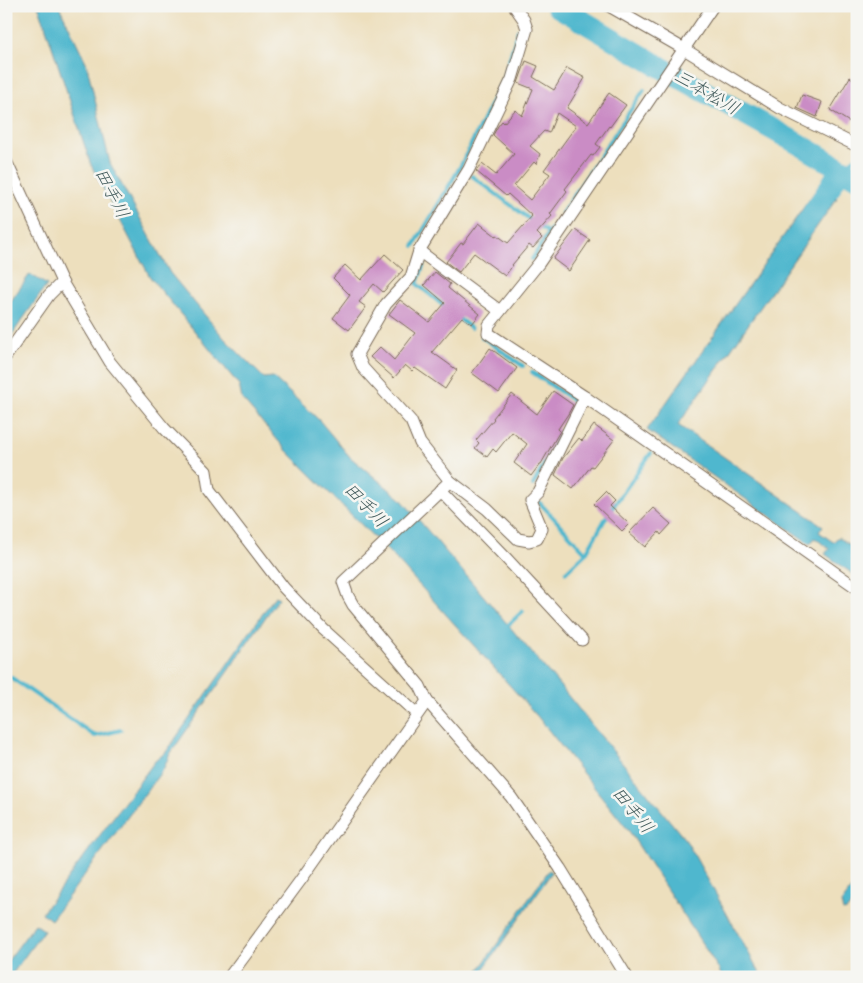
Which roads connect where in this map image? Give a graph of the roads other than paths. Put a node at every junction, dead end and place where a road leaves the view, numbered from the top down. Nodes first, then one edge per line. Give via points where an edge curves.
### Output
1 (608, 6) edge
2 (713, 6) edge
3 (515, 7) edge
4 (682, 51) junction
5 (857, 146) edge
6 (6, 161) edge
7 (419, 251) junction
8 (62, 282) junction
9 (500, 311) junction
10 (6, 356) edge
11 (586, 397) junction
12 (450, 480) junction
13 (436, 493) junction
14 (857, 588) edge
15 (582, 640) dead end
16 (427, 701) junction
17 (417, 714) junction
18 (229, 977) edge
19 (627, 977) edge

1 - 4 street
2 - 4 street
3 - 7 street via 527,29 512,78 469,169
4 - 5 street via 780,108
4 - 9 street via 539,263
6 - 8 street
7 - 9 street
7 - 12 street via 411,277 386,304 357,354 363,368 411,421 420,443
8 - 10 street via 49,295
8 - 17 street via 110,362 164,428 206,472 209,490 284,588 323,629
9 - 11 street via 489,325 488,333
11 - 12 street via 538,492 530,500 542,529 537,538 529,541 518,539
11 - 14 street
12 - 13 street
13 - 15 street via 505,556
13 - 16 street via 343,582 353,604 420,686
16 - 17 street
16 - 19 street via 511,797 560,868
17 - 18 street

